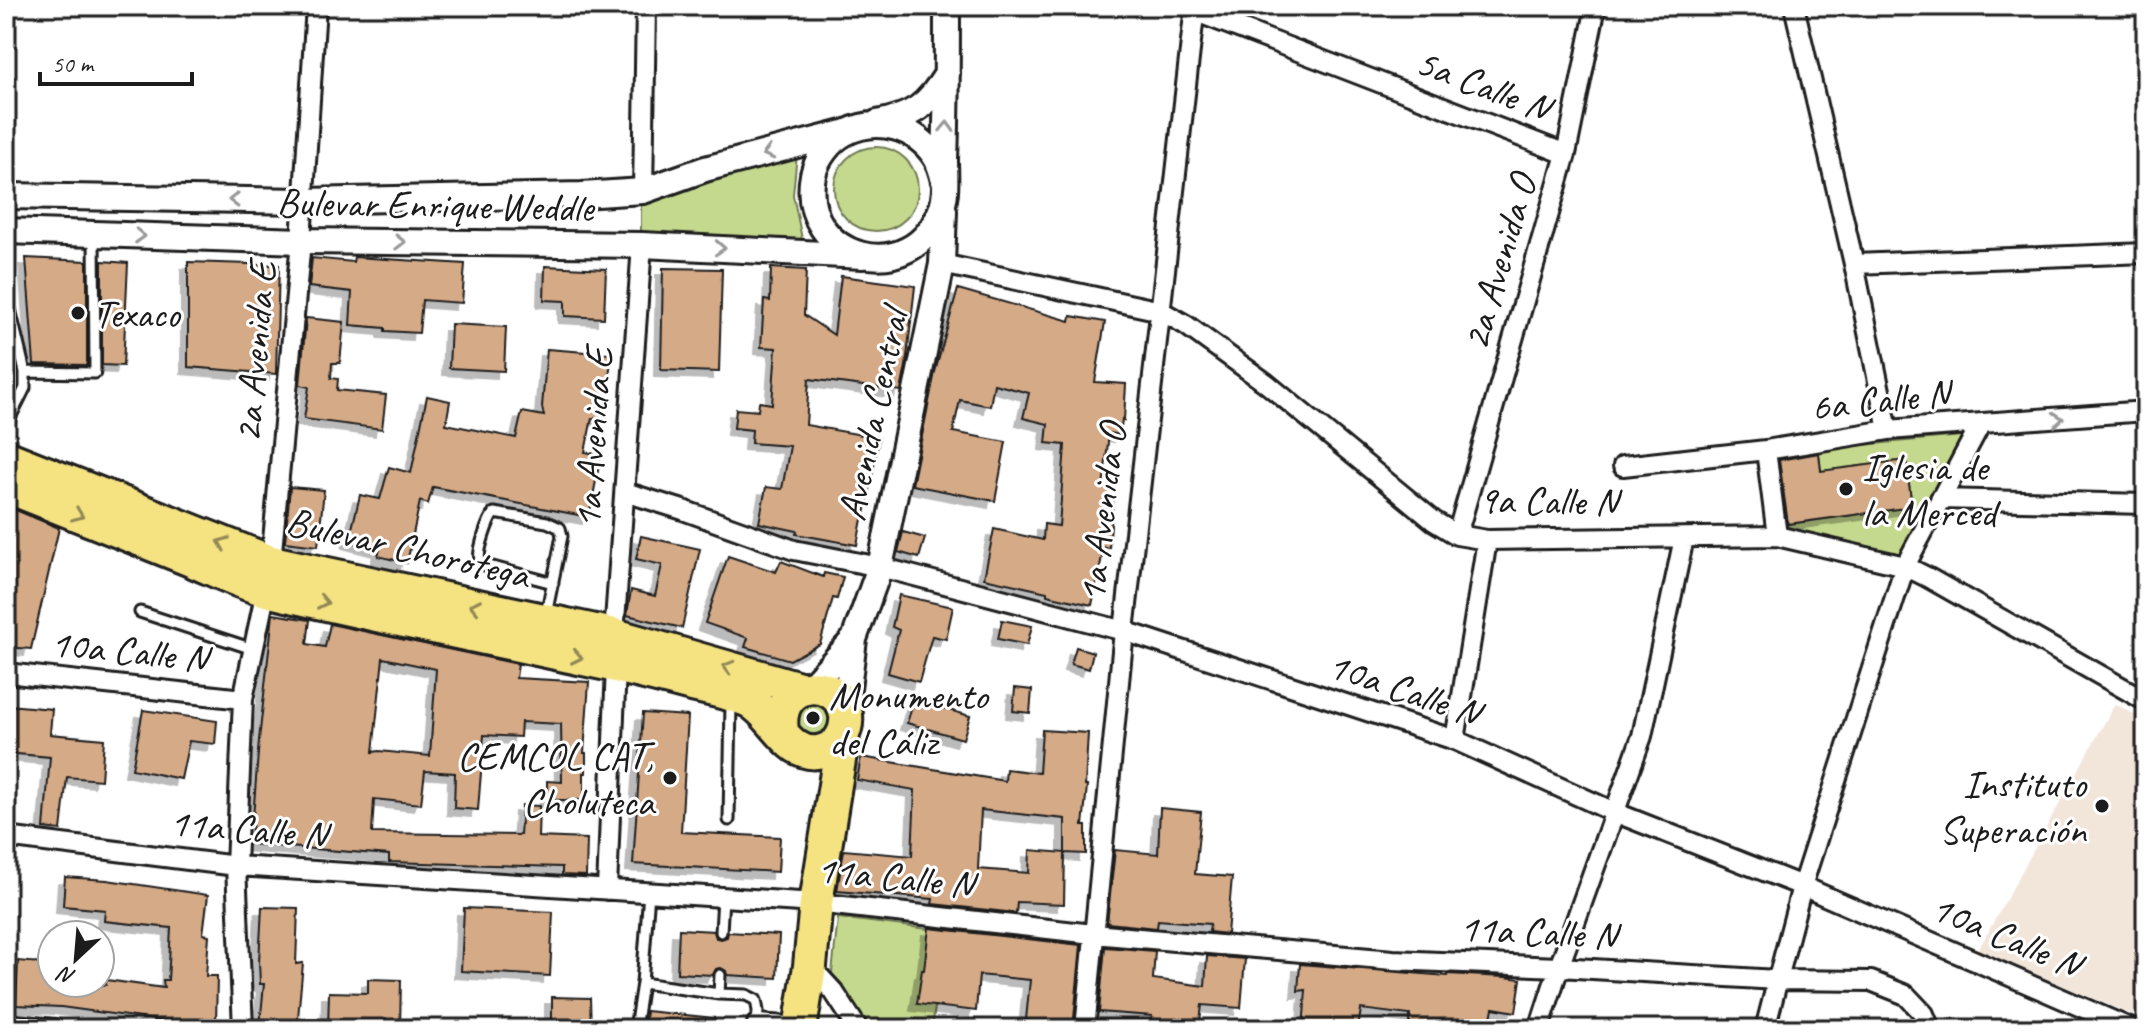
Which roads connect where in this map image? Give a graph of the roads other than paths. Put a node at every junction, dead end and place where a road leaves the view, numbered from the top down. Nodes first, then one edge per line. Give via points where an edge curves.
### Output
1 (316, 6) edge
2 (646, 6) edge
3 (947, 6) edge
4 (1596, 6) edge
5 (1794, 6) edge
6 (1195, 8) edge
7 (947, 74) junction
8 (854, 129) junction
9 (1566, 154) junction
10 (643, 191) junction
11 (944, 191) junction
12 (6, 196) edge
13 (304, 201) junction
14 (6, 231) edge
15 (94, 234) junction
16 (301, 241) junction
17 (642, 245) junction
18 (2146, 253) edge
19 (874, 256) junction
20 (942, 264) junction
21 (1854, 264) junction
22 (6, 292) edge
23 (1161, 311) junction
24 (25, 372) junction
25 (2146, 411) edge
26 (1980, 425) junction
27 (6, 426) edge
28 (1888, 430) junction
29 (1766, 450) junction
30 (6, 457) edge
31 (1623, 466) dead end
32 (6, 486) edge
33 (625, 492) junction
34 (1940, 499) junction
35 (2146, 504) edge
36 (1457, 535) junction
37 (1777, 536) junction
38 (1684, 538) junction
39 (1487, 540) junction
40 (1905, 566) junction
41 (880, 567) junction
42 (268, 576) junction
43 (553, 583) junction
44 (393, 603) junction
45 (140, 612) dead end
46 (545, 621) junction
47 (1124, 631) junction
48 (854, 639) junction
49 (253, 649) junction
50 (615, 651) junction
51 (6, 673) edge
52 (806, 688) junction
53 (730, 694) junction
54 (243, 699) junction
55 (2146, 701) edge
56 (844, 724) junction
57 (1455, 740) junction
58 (793, 741) junction
59 (1614, 812) junction
60 (729, 820) dead end
61 (6, 837) edge
62 (236, 866) junction
63 (1802, 886) junction
64 (818, 889) junction
65 (607, 890) junction
66 (649, 892) junction
67 (723, 897) junction
68 (721, 932) dead end
69 (1093, 934) junction
70 (810, 966) junction
71 (1559, 967) junction
72 (720, 975) dead end
73 (1777, 980) junction
74 (642, 983) junction
75 (719, 994) junction
76 (6, 1024) edge
77 (757, 1027) edge
78 (801, 1028) edge
79 (54, 1029) edge
80 (243, 1029) edge
81 (635, 1029) edge
82 (858, 1029) edge
83 (1085, 1029) edge
84 (1539, 1029) edge
85 (1765, 1029) edge
86 (1930, 1029) edge
87 (2132, 1029) edge

1 - 13 street, 2a Avenida E
2 - 10 street
3 - 7 street, Avenida Central
4 - 9 street, 2a Avenida O
5 - 21 street
6 - 9 street, 5a Calle N
6 - 23 street, 1a Avenida O
7 - 8 street, Bulevar Enrique Weddle via 914,113
11 -> 7 street, Avenida Central
8 -> 10 street, Bulevar Enrique Weddle
8 - 11 street via 886,125 924,143 937,160
8 - 19 street via 826,148 815,168 814,212 842,247
9 - 36 street, 2a Avenida O
10 - 13 street, Bulevar Enrique Weddle
11 - 19 street via 937,222 924,239 906,251
11 - 20 street, Avenida Central
13 -> 12 street, Bulevar Enrique Weddle
13 - 16 street, 2a Avenida E
14 - 15 street, Bulevar Enrique Weddle
15 -> 16 street, Bulevar Enrique Weddle
15 - 24 lane via 95,373
16 -> 17 street, Bulevar Enrique Weddle
16 - 42 street, 2a Avenida E
17 -> 19 street, Bulevar Enrique Weddle
17 - 33 street, 1a Avenida E
18 - 21 street
19 - 20 street, Bulevar Enrique Weddle
20 - 23 street, 9a Calle N
20 - 41 street, Avenida Central
21 - 28 street
22 - 24 lane
23 - 36 street, 9a Calle N via 1266,383
23 - 47 street, 1a Avenida O
24 - 27 lane via 25,388
26 -> 25 street, 6a Calle N
26 - 28 street, 6a Calle N
26 - 34 street
28 - 29 street, 6a Calle N
29 - 31 street, 6a Calle N
29 - 37 street
42 -> 30 highway, Bulevar Chorotega
32 -> 42 highway, Bulevar Chorotega
33 - 41 street, 10a Calle N via 794,550
33 - 50 street, 1a Avenida E
34 - 35 street
34 - 40 street
36 - 39 street, 9a Calle N
37 - 38 street, 9a Calle N
37 - 40 street, 9a Calle N
38 - 39 street, 9a Calle N
38 - 59 street via 1642,736
39 - 57 street
40 - 55 street, 9a Calle N
40 - 63 street
41 - 47 street, 10a Calle N
41 - 48 street, Avenida Central
42 - 44 highway, Bulevar Chorotega
42 - 49 street, 2a Avenida E
43 - 43 lane via 560,528 494,513 480,561
43 - 46 lane
46 -> 44 highway, Bulevar Chorotega
44 -> 50 highway, Bulevar Chorotega
45 - 49 lane
46 - 50 highway, Bulevar Chorotega
47 - 57 street, 10a Calle N
47 - 69 street, 1a Avenida O
48 - 52 street, Avenida Central
48 - 56 street, Avenida Central
49 - 54 street, 2a Avenida E
52 -> 50 highway, Bulevar Chorotega
50 - 53 highway, Bulevar Chorotega
50 - 65 street, 1a Avenida E
51 - 54 street, 10a Calle N
52 - 56 highway via 832,693 841,702
52 - 58 highway via 781,710
53 - 58 highway, Bulevar Chorotega via 766,713
53 - 60 lane
54 - 62 street, 2a Avenida E
56 - 58 highway via 836,744 827,750 816,753
56 - 64 highway
57 - 59 street, 10a Calle N
58 - 64 highway via 814,772 822,800
59 - 63 street, 10a Calle N
59 - 71 street
61 - 62 street, 11a Calle N
62 - 65 street, 11a Calle N
62 - 80 street, 2a Avenida E
63 - 73 street
63 - 87 street, 10a Calle N
64 - 67 street, 11a Calle N
64 - 69 street, 11a Calle N
64 - 70 highway
65 - 66 street, 11a Calle N
66 - 67 street, 11a Calle N
66 - 74 lane
67 - 68 lane
69 - 71 street, 11a Calle N via 1393,960
69 - 83 street, 1a Avenida O
70 - 78 highway
70 - 82 street
71 - 73 street, 11a Calle N
71 - 84 street
72 - 75 lane
73 - 85 street
73 - 86 street, 11a Calle N via 1871,981 1906,995
74 - 75 lane
74 - 81 lane
75 - 77 lane via 756,1000
76 - 79 street
77 - 78 street

